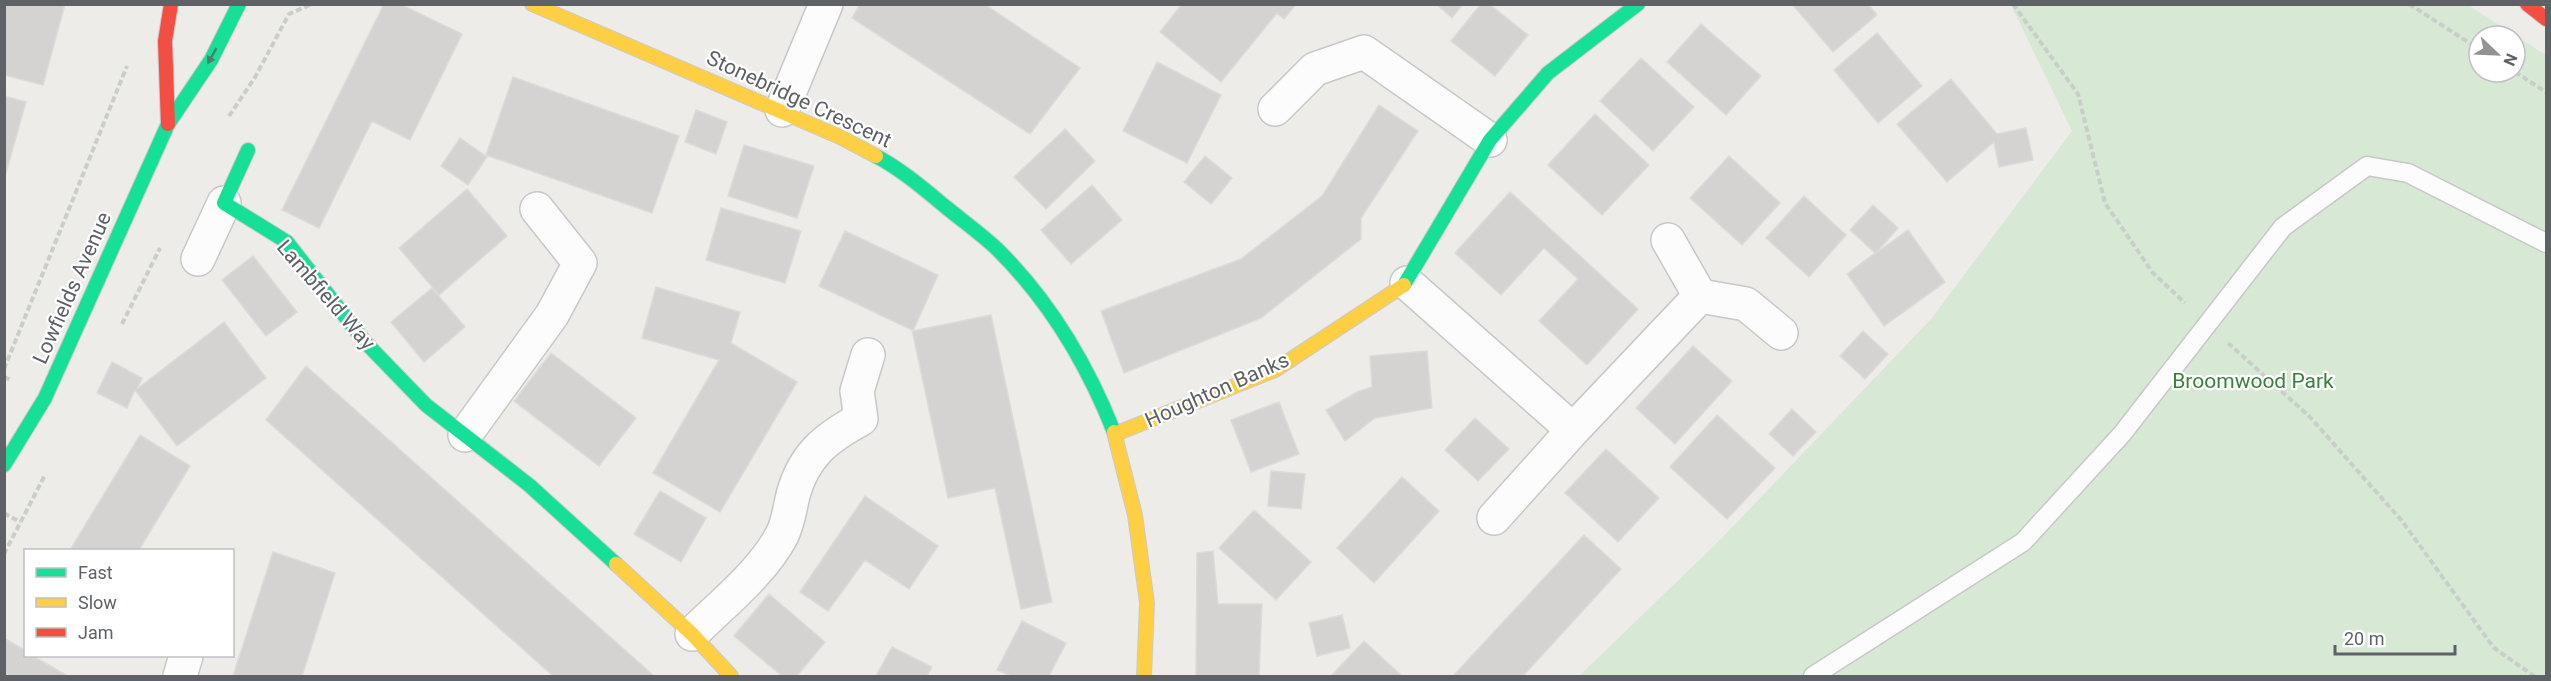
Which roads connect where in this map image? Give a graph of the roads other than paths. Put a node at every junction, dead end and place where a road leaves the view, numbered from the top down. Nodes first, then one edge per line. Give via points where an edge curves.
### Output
1 (171, 4) edge
2 (239, 4) edge
3 (532, 4) edge
4 (826, 4) edge
5 (1638, 4) edge
6 (2527, 4) edge
7 (2547, 19) edge
8 (1275, 109) dead end
9 (782, 110) junction
10 (168, 124) junction
11 (1490, 140) junction
12 (248, 150) dead end
13 (224, 203) junction
14 (537, 209) dead end
15 (1668, 240) dead end
16 (2547, 243) edge
17 (198, 259) dead end
18 (1407, 283) junction
19 (1700, 296) junction
20 (1781, 333) dead end
21 (868, 355) dead end
22 (1573, 430) junction
23 (1115, 434) junction
24 (465, 435) junction
25 (4, 465) edge
26 (1494, 518) dead end
27 (692, 634) junction
28 (186, 657) edge
29 (180, 676) edge
30 (731, 676) edge
31 (1144, 676) edge
32 (1813, 676) edge

1 - 10 street, Lowfields Avenue via 165,41
2 -> 10 street, Lowfields Avenue via 211,60
3 - 9 street, Stonebridge Crescent
4 - 9 street
5 - 11 street, Houghton Banks via 1548,73
6 - 7 street
8 - 11 street via 1315,69 1364,52
9 - 23 street, Stonebridge Crescent via 898,168 996,248 1036,293 1070,341 1099,394
10 - 25 street, Lowfields Avenue via 45,398
11 - 18 street, Houghton Banks
12 - 13 street
13 - 17 street
13 - 24 street, Lambfield Way via 287,242 366,342 426,405
14 - 24 street via 580,263 552,315
15 - 19 street
16 - 32 lane via 2408,173 2367,166 2283,227 2122,434 2023,542
18 - 22 street
18 - 23 street, Houghton Banks via 1275,370
19 - 20 street via 1746,304
19 - 22 street
21 - 27 street via 857,391 861,419 830,436 813,454 799,474 783,533 771,552
22 - 26 street
23 - 31 street, Stonebridge Crescent via 1135,515 1147,603
24 - 27 street, Lambfield Way via 529,484
27 - 30 street, Lambfield Way
28 - 29 street

